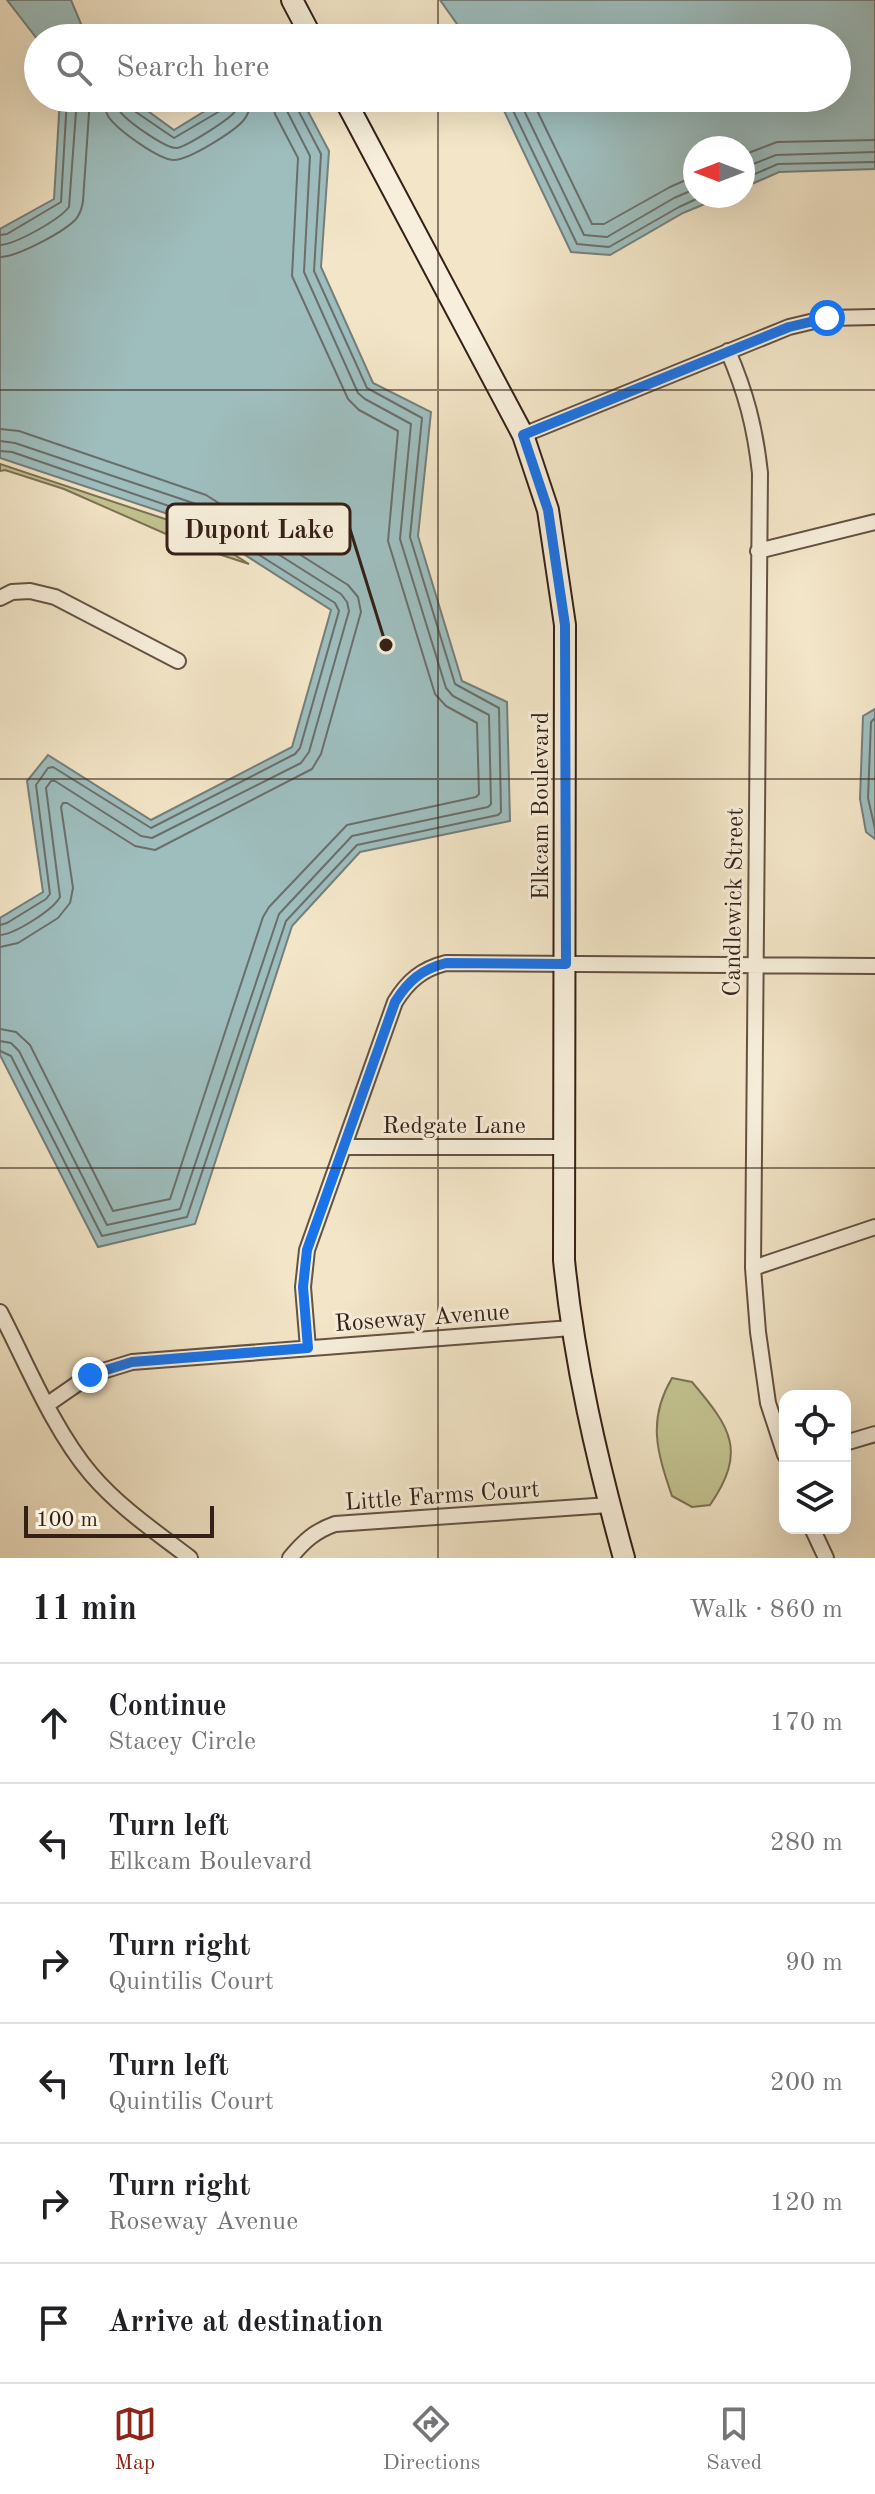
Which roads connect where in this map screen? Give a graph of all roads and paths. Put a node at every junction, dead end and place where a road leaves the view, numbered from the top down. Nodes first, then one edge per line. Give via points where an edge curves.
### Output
1 (292, 0) edge
2 (305, 24) edge
3 (351, 112) edge
4 (875, 317) edge
5 (728, 351) junction
6 (523, 435) junction
7 (875, 522) edge
8 (758, 551) junction
9 (0, 598) edge
10 (178, 661) dead end
11 (566, 964) junction
12 (754, 964) junction
13 (875, 966) edge
14 (344, 1147) junction
15 (563, 1147) junction
16 (875, 1227) edge
17 (753, 1268) junction
18 (0, 1312) edge
19 (571, 1328) junction
20 (308, 1348) junction
21 (48, 1404) junction
22 (875, 1434) edge
23 (779, 1437) edge
24 (851, 1441) edge
25 (609, 1505) junction
26 (815, 1534) edge
27 (190, 1558) edge
28 (290, 1558) edge
29 (624, 1558) edge
30 (826, 1558) edge

1 - 2 street
3 - 6 street, Elkcam Boulevard
4 - 5 street via 827,318
5 - 6 street
5 - 8 street, Candlewick Street via 746,391 756,435
6 - 11 street, Elkcam Boulevard via 548,510 565,625
7 - 8 street
8 - 12 street, Candlewick Street
9 - 10 street via 30,591 55,597
11 - 12 street
11 - 14 street via 446,963 406,985 395,1002
11 - 15 street, Elkcam Boulevard
12 - 13 street
12 - 17 street, Candlewick Street
14 - 15 street, Redgate Lane
14 - 20 street via 307,1250 303,1287
15 - 19 street, Elkcam Boulevard
16 - 17 street
17 - 23 street, Candlewick Street via 768,1403
18 - 21 street
19 - 20 street, Roseway Avenue
19 - 25 street, Elkcam Boulevard
20 - 21 street, Roseway Avenue via 132,1362 90,1375
21 - 27 street via 90,1473 114,1499
22 - 24 street
25 - 28 street, Little Farms Court via 335,1524 305,1540
25 - 29 street, Elkcam Boulevard
26 - 30 street

